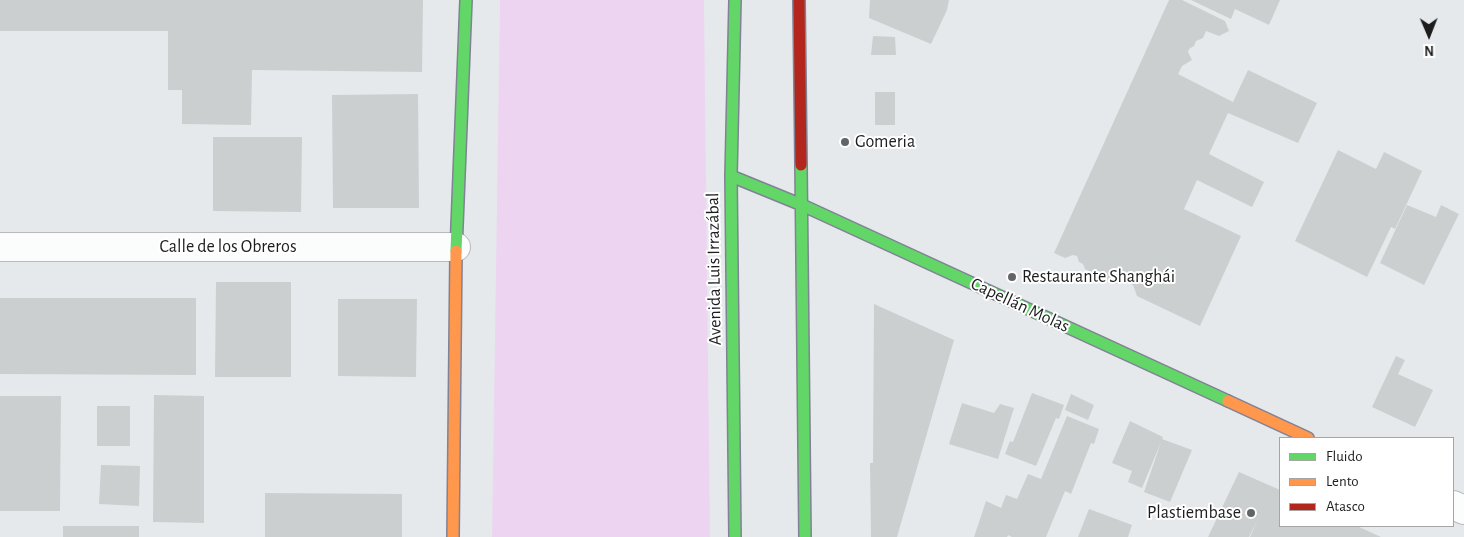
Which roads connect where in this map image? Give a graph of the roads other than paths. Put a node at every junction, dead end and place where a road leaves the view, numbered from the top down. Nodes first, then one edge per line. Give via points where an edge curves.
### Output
1 (466, 0) edge
2 (735, 0) edge
3 (799, 0) edge
4 (731, 176) junction
5 (802, 205) junction
6 (0, 247) edge
7 (456, 247) junction
8 (1306, 437) edge
9 (453, 537) edge
10 (735, 537) edge
11 (805, 537) edge

1 - 7 main road
2 - 4 main road, Avenida Luis Irrazábal
3 - 5 main road
4 - 5 main road, Capellán Molas
4 - 10 main road, Avenida Luis Irrazábal
5 - 8 main road, Capellán Molas
5 - 11 main road
6 - 7 street, Calle de los Obreros
7 - 9 main road

